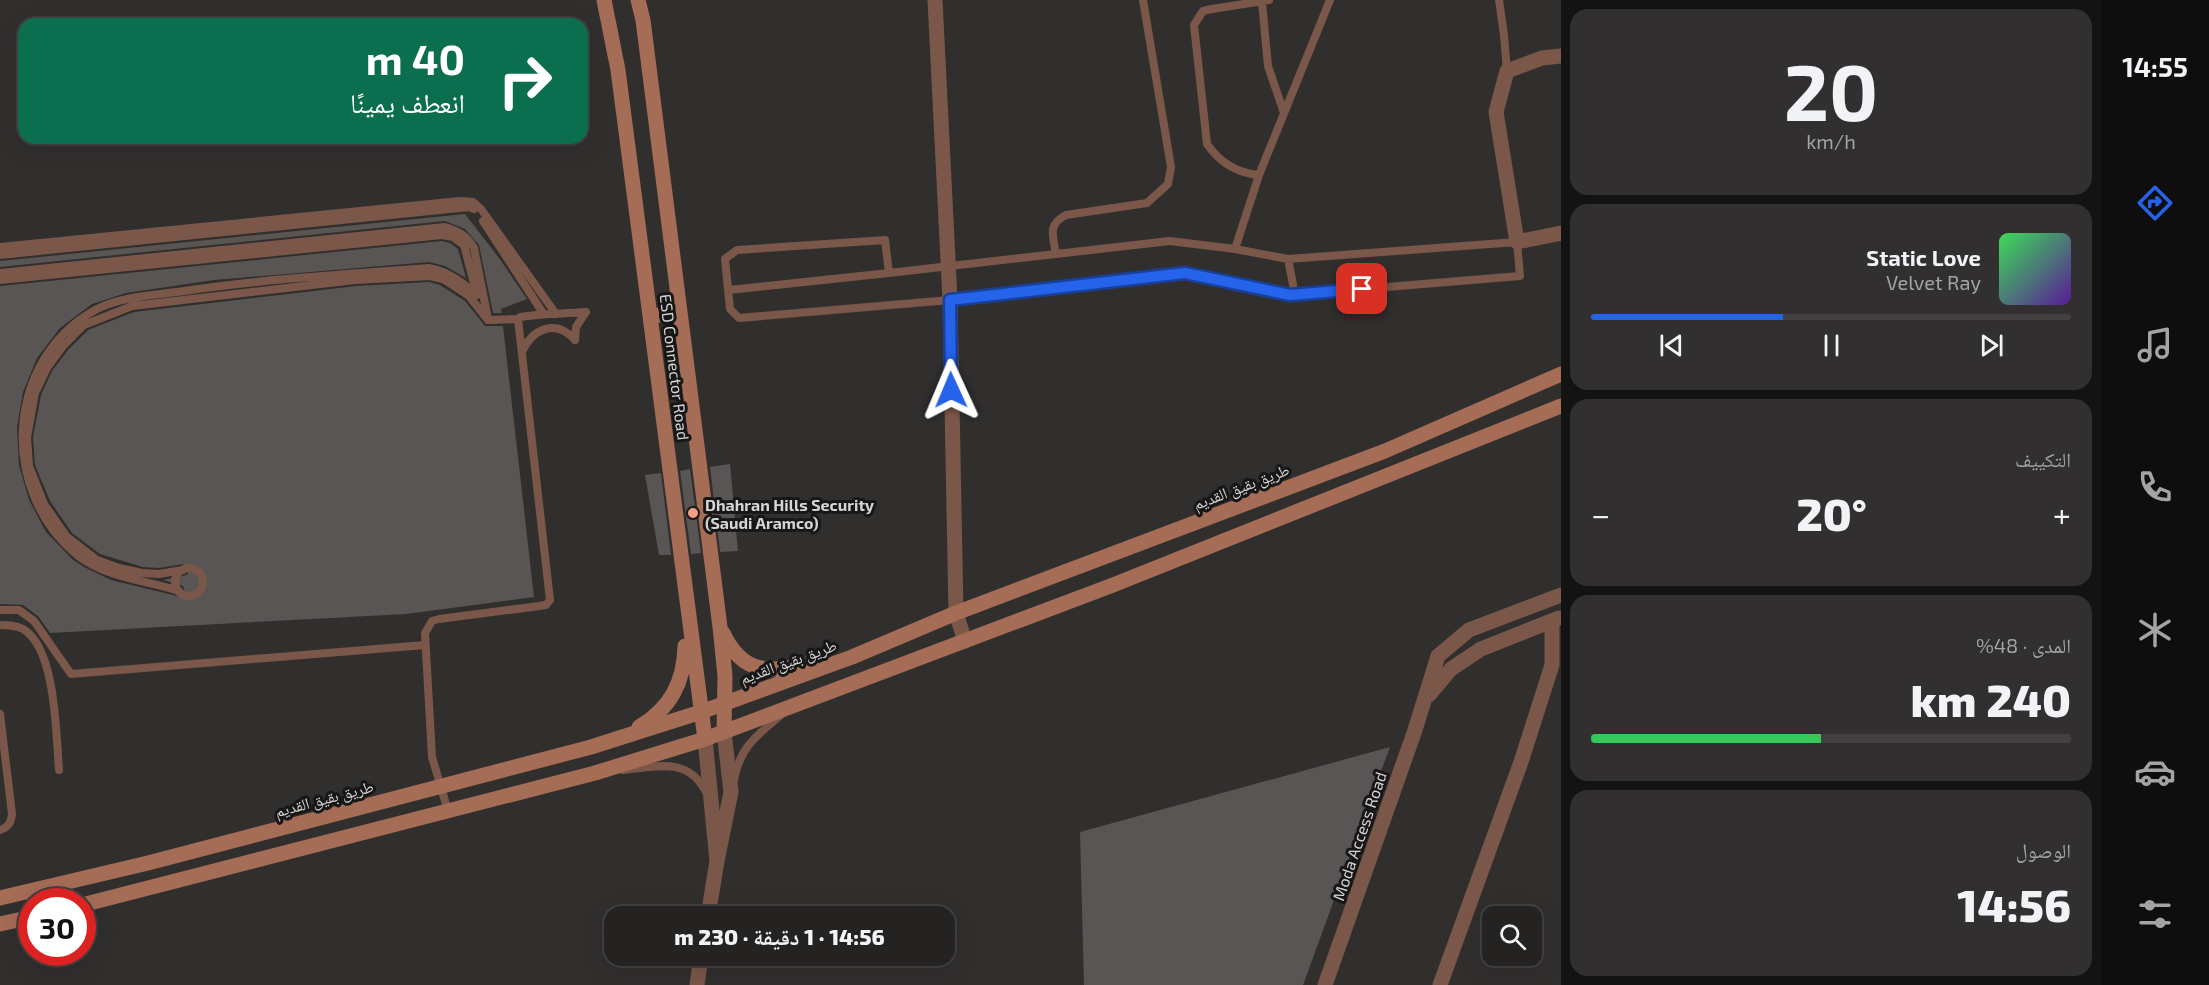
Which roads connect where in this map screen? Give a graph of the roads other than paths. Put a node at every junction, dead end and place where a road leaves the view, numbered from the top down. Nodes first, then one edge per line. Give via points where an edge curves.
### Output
1 (604, 0) edge
2 (638, 0) edge
3 (935, 0) edge
4 (1143, 0) edge
5 (1330, 0) edge
6 (1498, 0) edge
7 (1266, 1) edge
8 (1561, 56) edge
9 (1506, 71) junction
10 (1284, 113) junction
11 (1259, 175) junction
12 (1561, 233) edge
13 (1517, 242) junction
14 (0, 247) edge
15 (1235, 249) junction
16 (1056, 254) junction
17 (0, 255) edge
18 (1288, 259) junction
19 (948, 267) junction
20 (0, 273) edge
21 (889, 273) junction
22 (0, 280) edge
23 (729, 290) junction
24 (477, 295) junction
25 (1295, 295) junction
26 (950, 300) junction
27 (543, 313) junction
28 (680, 313) junction
29 (556, 314) junction
30 (650, 316) junction
31 (518, 319) junction
32 (489, 320) junction
33 (521, 353) junction
34 (1561, 374) edge
35 (1561, 406) edge
36 (183, 570) junction
37 (179, 591) junction
38 (1561, 595) edge
39 (687, 601) junction
40 (0, 610) edge
41 (956, 613) junction
42 (1556, 620) edge
43 (0, 625) edge
44 (720, 627) junction
45 (965, 641) junction
46 (425, 645) junction
47 (852, 657) junction
48 (1425, 699) junction
49 (724, 703) junction
50 (791, 707) junction
51 (700, 712) junction
52 (0, 714) edge
53 (724, 732) junction
54 (618, 739) junction
55 (705, 739) junction
56 (59, 770) dead end
57 (595, 773) junction
58 (441, 787) junction
59 (731, 792) junction
60 (711, 802) junction
61 (448, 812) junction
62 (0, 830) edge
63 (717, 861) junction
64 (0, 898) edge
65 (96, 901) edge
66 (710, 906) edge
67 (18, 920) edge
68 (0, 924) edge
69 (700, 966) edge
70 (697, 985) edge
71 (1325, 985) edge
72 (1440, 985) edge

1 - 30 main road, ESD Connector Road via 618,70
2 - 28 main road, ESD Connector Road
3 - 19 street
4 - 16 lane via 1171,167 1167,183 1147,203 1066,215 1057,220 1053,227
5 - 10 lane
6 - 9 lane
7 - 10 lane via 1268,66
7 - 11 lane via 1203,12 1194,26 1207,144 1214,155 1234,169
8 - 9 street via 1542,58
9 - 13 street via 1496,112
10 - 11 lane
11 - 15 lane
12 - 13 street
13 - 18 lane
13 - 25 lane via 1520,276
14 - 29 lane via 473,202
15 - 16 lane via 1170,241
15 - 18 lane
16 - 19 lane
17 - 27 lane via 469,207 477,212
18 - 25 lane
19 - 21 lane
19 - 26 street
20 - 32 lane via 445,227 458,230 474,248
21 - 23 lane
21 - 23 lane via 885,240 737,250 725,259
22 - 24 lane via 442,235 464,245
23 - 26 lane via 730,309 739,318
24 - 32 lane
24 - 37 lane via 444,270 429,267 243,283 133,298 96,310 66,332 44,358 29,388 21,418 19,453 29,492 55,536 78,556 106,573
25 - 26 lane via 1185,273
26 - 41 street
27 - 29 lane
27 - 31 lane
28 - 30 main road
28 - 44 main road, ESD Connector Road
29 - 33 lane via 586,312 576,327 575,340 569,333 548,328 540,330
30 - 39 main road, ESD Connector Road
31 - 32 lane
31 - 33 lane
32 - 36 lane via 469,296 443,279 430,276 355,280 132,306 84,326 63,346 35,393 27,437 29,466 44,504 67,537 98,560 142,573
33 - 46 lane via 550,600 546,605 432,621 425,633
34 - 41 main road, طريق بقيق القديم via 1385,451
35 - 45 main road
36 - 37 lane via 175,585
36 - 37 lane via 200,572 203,584 196,594 184,595
38 - 48 street, Moda Access Road via 1469,630 1438,656
39 - 51 main road, ESD Connector Road
39 - 54 main road via 680,681 665,706
40 - 46 lane via 19,610 34,621 71,674
41 - 45 street
41 - 47 main road, طريق بقيق القديم
42 - 48 street, Moda Access Road via 1481,649 1451,669
42 - 72 street via 1552,665
43 - 56 lane via 24,630 36,642 51,678
44 - 47 main road via 730,648 741,659 766,670
44 - 49 main road, ESD Connector Road
45 - 50 main road
46 - 58 lane via 432,757
47 - 49 main road, طريق بقيق القديم
48 - 71 street, Moda Access Road
49 - 51 main road, طريق بقيق القديم
49 - 53 main road, ESD Connector Road
50 - 53 main road
50 - 59 lane via 748,744 737,764
51 - 54 main road, طريق بقيق القديم
51 - 55 main road, ESD Connector Road
52 - 62 lane via 12,814 11,822
53 - 55 main road
53 - 59 street
54 - 58 main road, طريق بقيق القديم
55 - 57 main road
55 - 60 street
57 - 60 lane via 671,765 699,780
57 - 61 main road
58 - 61 lane
58 - 64 main road, طريق بقيق القديم
59 - 63 street
60 - 63 street
61 - 65 main road
63 - 66 street
67 - 68 main road
69 - 70 street

